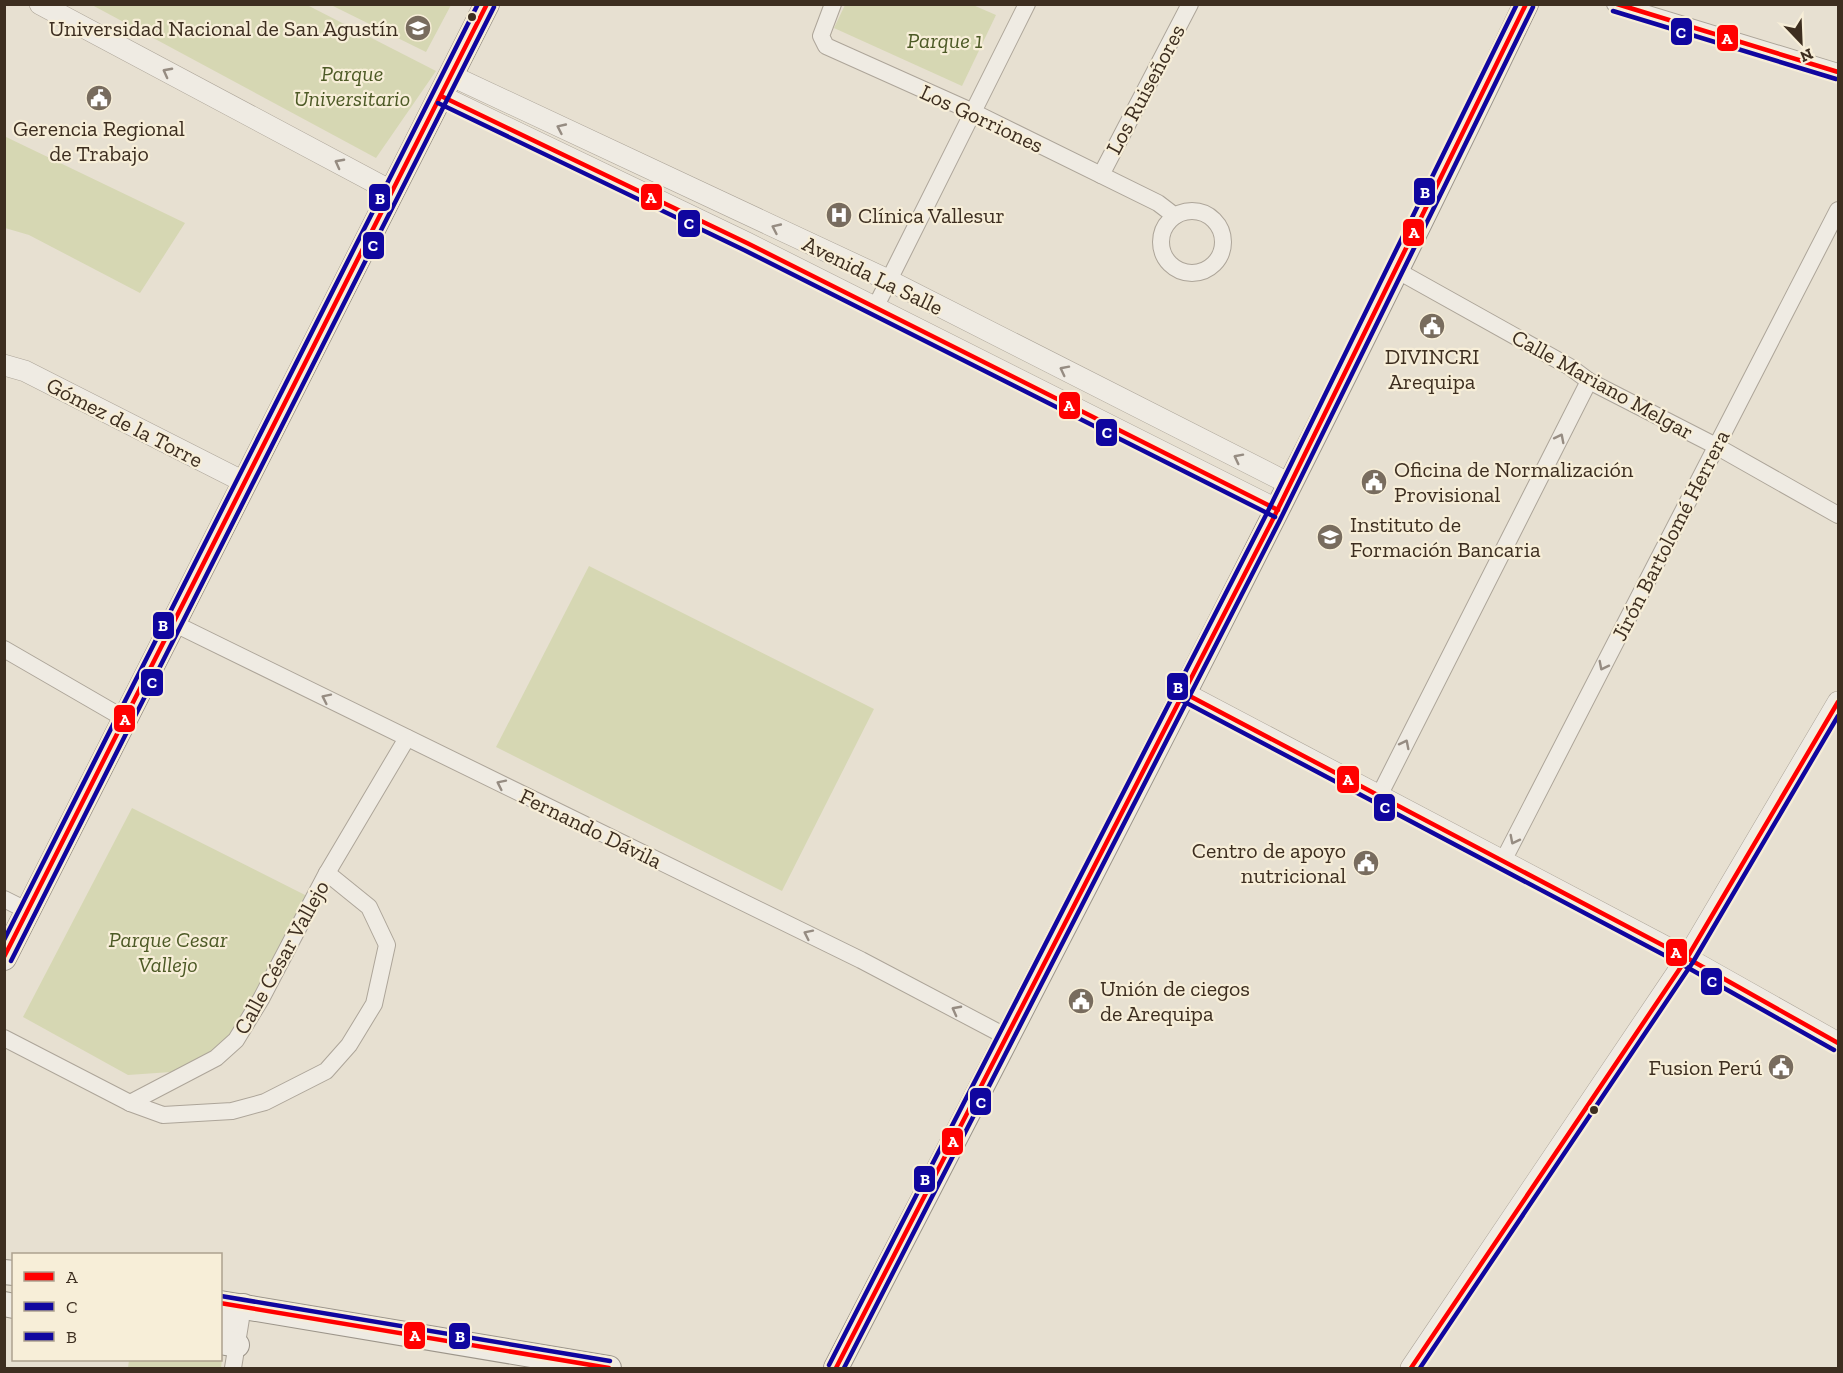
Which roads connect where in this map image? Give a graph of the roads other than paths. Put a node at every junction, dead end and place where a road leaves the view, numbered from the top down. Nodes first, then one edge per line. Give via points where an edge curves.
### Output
1 (40, 4) edge
2 (487, 4) edge
3 (833, 4) edge
4 (1028, 4) edge
5 (1190, 4) edge
6 (1526, 4) edge
7 (1615, 4) edge
8 (1839, 72) edge
9 (446, 86) junction
10 (971, 111) junction
11 (591, 142) junction
12 (581, 164) junction
13 (1101, 175) junction
14 (391, 190) junction
15 (1839, 210) edge
16 (1176, 216) dead end
17 (1398, 271) junction
18 (888, 280) junction
19 (875, 308) junction
20 (4, 364) edge
21 (1589, 381) junction
22 (1716, 446) junction
23 (244, 482) junction
24 (1290, 484) junction
25 (1278, 510) junction
26 (1839, 515) edge
27 (173, 623) junction
28 (4, 649) edge
29 (1184, 693) junction
30 (1839, 702) edge
31 (125, 719) junction
32 (407, 738) junction
33 (1378, 796) junction
34 (1503, 861) junction
35 (327, 873) junction
36 (4, 899) edge
37 (28, 911) junction
38 (4, 958) edge
39 (1687, 958) junction
40 (1008, 1037) junction
41 (4, 1038) edge
42 (1839, 1043) edge
43 (130, 1103) junction
44 (232, 1304) edge
45 (222, 1322) edge
46 (230, 1352) edge
47 (609, 1368) edge
48 (836, 1368) edge
49 (1411, 1368) edge

14 -> 1 street
2 - 9 main road
3 - 10 street, Los Gorriones via 821,36 826,46
4 - 10 street
5 - 13 street, Los Ruiseñores
6 - 17 main road
7 - 8 street
11 -> 9 street, Avenida La Salle
9 - 12 street, Avenida La Salle
9 - 14 main road
10 - 13 street, Los Gorriones
10 - 18 street
11 - 12 street
18 -> 11 street, Avenida La Salle
12 - 19 street, Avenida La Salle
13 - 16 street, Los Gorriones
14 - 23 main road
15 - 22 street, Jirón Bartolomé Herrera
17 - 21 street, Calle Mariano Melgar
17 - 24 main road
18 - 19 street
24 -> 18 street, Avenida La Salle
19 - 25 street, Avenida La Salle
20 - 23 street, Gómez de la Torre
21 - 22 street, Calle Mariano Melgar
33 -> 21 street
22 - 26 street, Calle Mariano Melgar
22 -> 34 street, Jirón Bartolomé Herrera
23 - 27 main road
24 - 25 main road
25 - 29 main road
27 - 31 main road
32 -> 27 street, Fernando Dávila
28 - 31 street
29 - 33 street
29 - 40 main road
30 - 39 street
31 - 37 main road
32 - 35 street, Calle César Vallejo
40 -> 32 street, Fernando Dávila via 861,960
33 - 34 street
34 - 39 street
35 - 43 street, Calle César Vallejo via 236,1040 216,1058
35 - 43 street via 369,907 387,945 374,1004 349,1045 326,1071 265,1102 232,1111 164,1115
36 - 37 street
37 - 38 main road
39 - 42 street
39 - 49 street
40 - 48 main road
41 - 43 street
44 - 45 main road via 226,1322
44 - 46 street
44 - 47 main road

